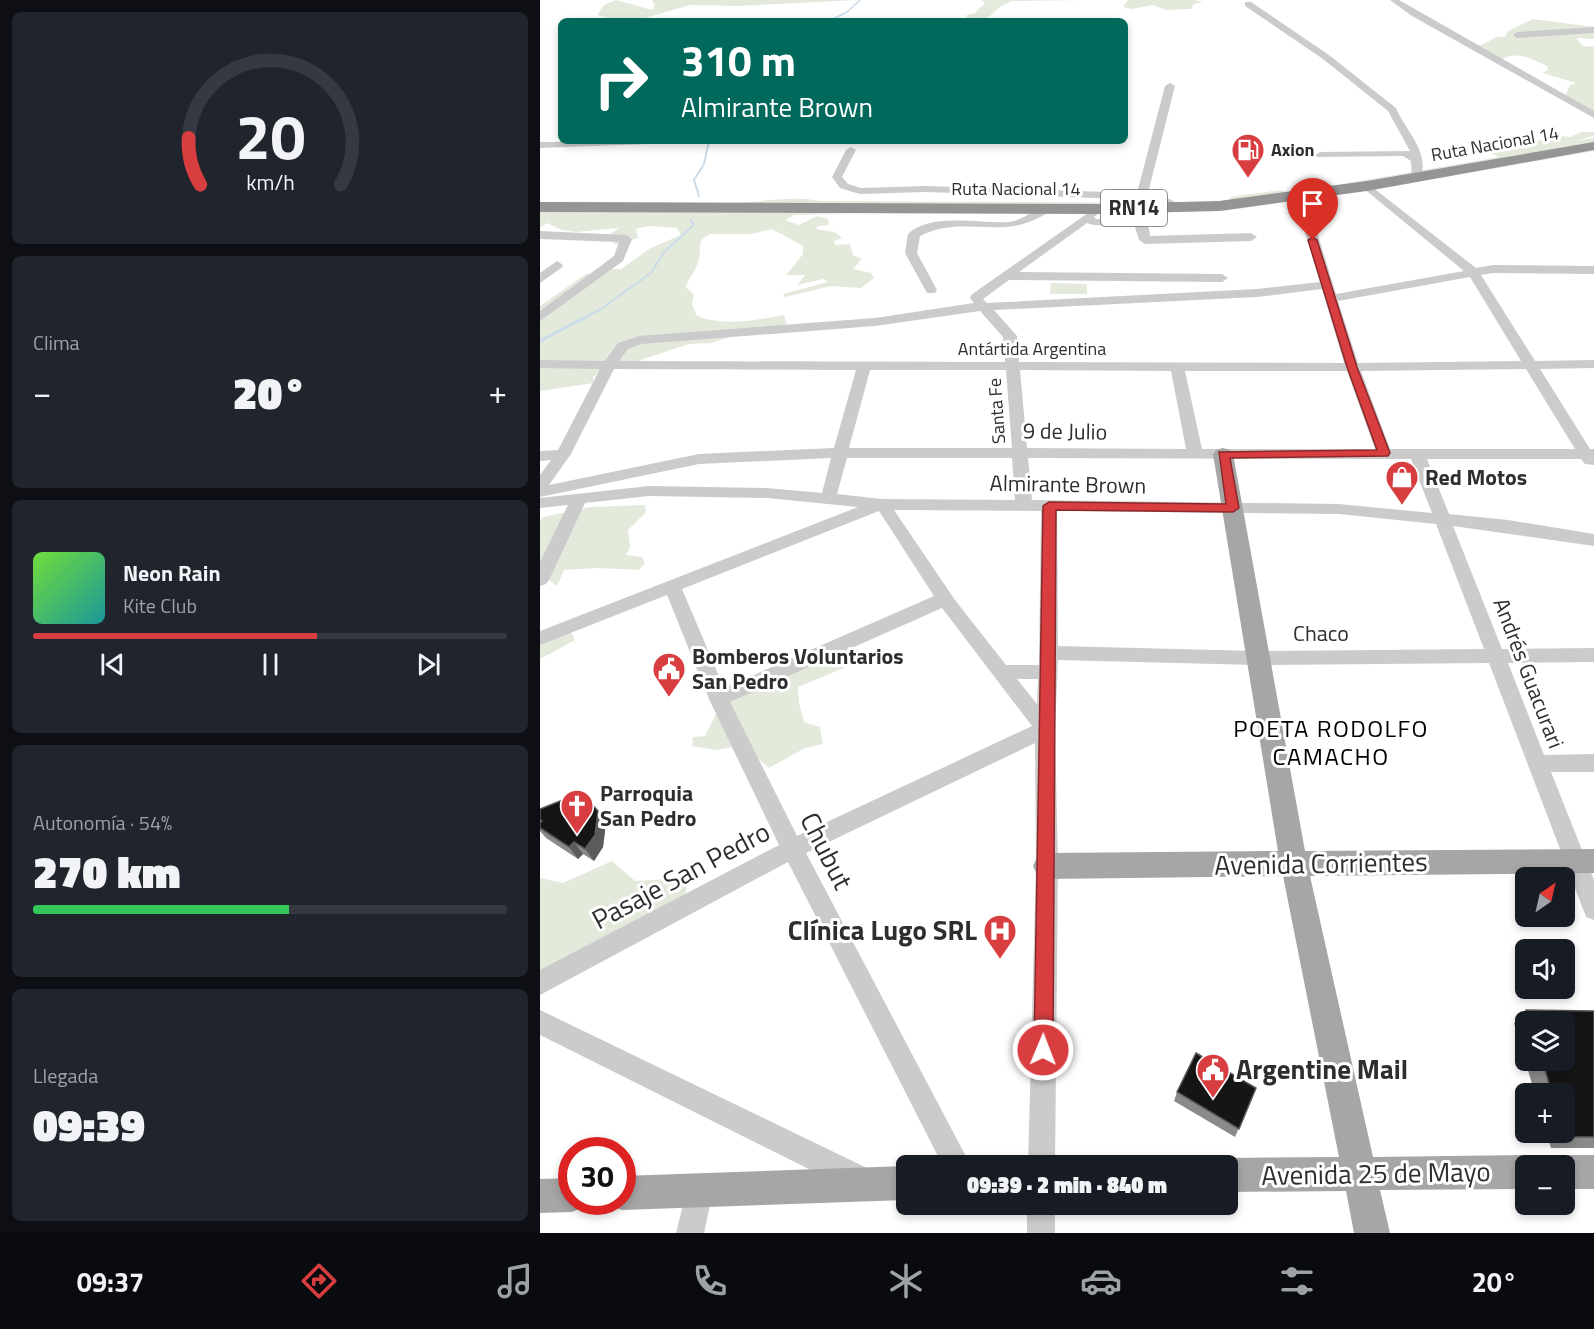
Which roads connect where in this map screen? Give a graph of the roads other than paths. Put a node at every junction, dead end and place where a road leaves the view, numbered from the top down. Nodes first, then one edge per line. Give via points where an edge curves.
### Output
1 (1394, 0) edge
2 (1248, 4) dead end
3 (1594, 30) edge
4 (1517, 35) dead end
5 (1170, 86) dead end
6 (1594, 115) edge
7 (566, 144) edge
8 (540, 145) edge
9 (1594, 146) edge
10 (851, 150) dead end
11 (1320, 155) dead end
12 (1418, 161) junction
13 (1416, 178) junction
14 (1367, 186) junction
15 (1142, 196) junction
16 (1300, 196) junction
17 (540, 207) edge
18 (1090, 207) junction
19 (1177, 207) junction
20 (1047, 208) junction
21 (540, 235) edge
22 (1251, 237) dead end
23 (557, 265) dead end
24 (1594, 270) edge
25 (1472, 271) junction
26 (1006, 276) junction
27 (1222, 278) dead end
28 (540, 279) edge
29 (1327, 285) junction
30 (931, 290) dead end
31 (1331, 299) junction
32 (981, 307) junction
33 (540, 317) edge
34 (540, 364) edge
35 (1528, 364) junction
36 (1594, 364) edge
37 (609, 365) junction
38 (1178, 366) junction
39 (864, 367) junction
40 (1352, 367) junction
41 (1012, 368) junction
42 (841, 453) junction
43 (1019, 453) junction
44 (1384, 453) junction
45 (563, 454) junction
46 (1195, 454) junction
47 (1223, 454) junction
48 (1417, 454) junction
49 (540, 456) edge
50 (1591, 457) edge
51 (540, 486) edge
52 (540, 492) edge
53 (579, 499) junction
54 (828, 499) junction
55 (540, 503) edge
56 (882, 504) junction
57 (1024, 506) junction
58 (1049, 506) junction
59 (1233, 508) junction
60 (1442, 519) junction
61 (1594, 540) edge
62 (540, 580) edge
63 (673, 588) junction
64 (945, 599) junction
65 (540, 638) edge
66 (1594, 655) edge
67 (1497, 656) junction
68 (1257, 658) junction
69 (1048, 662) junction
70 (1001, 672) junction
71 (719, 699) junction
72 (1045, 729) junction
73 (1594, 763) edge
74 (1539, 764) junction
75 (792, 849) junction
76 (1584, 861) edge
77 (1294, 864) junction
78 (1047, 866) junction
79 (1594, 909) edge
80 (540, 983) edge
81 (540, 1022) edge
82 (951, 1155) edge
83 (1041, 1155) edge
84 (1515, 1172) edge
85 (1575, 1172) edge
86 (1594, 1172) edge
87 (1361, 1174) junction
88 (1238, 1175) edge
89 (896, 1184) edge
90 (871, 1185) junction
91 (699, 1191) junction
92 (636, 1193) edge
93 (558, 1195) edge
94 (540, 1196) edge
95 (1041, 1215) edge
96 (690, 1233) edge
97 (1041, 1233) edge
98 (1372, 1233) edge

1 - 6 street
2 - 12 street via 1326,57 1393,110 1394,119 1406,132
3 - 4 street
5 - 15 street
7 - 8 street
9 - 13 highway, Ruta Nacional 14 / RN14
10 - 18 street via 837,177 844,186 860,191 926,189
11 - 12 street via 1405,153
12 - 13 street
13 - 14 highway, Ruta Nacional 14 / RN14
14 - 16 highway, Ruta Nacional 14 / RN14
14 - 25 street
15 - 18 street
15 - 19 street via 1157,197
16 - 19 highway, Ruta Nacional 14 / RN14
16 - 29 street
17 - 20 highway, Ruta Nacional 14 / RN14
18 - 19 highway, Ruta Nacional 14 / RN14
18 - 20 highway, Ruta Nacional 14 / RN14
18 - 22 street via 1093,222 1138,224 1145,240
18 - 26 street
20 - 30 street via 1031,220 1009,225 968,222 914,234 910,253
21 - 33 street via 626,239 619,258
23 - 28 street
24 - 25 street
25 - 31 street
25 - 35 street
26 - 27 street
26 - 32 street via 978,295
29 - 31 street
29 - 32 street via 1257,293
31 - 40 street
32 - 37 street via 875,322 639,340 623,346
32 - 41 street, Santa Fe via 1010,336
34 - 37 street, Antártida Argentina
35 - 36 street, Antártida Argentina
35 - 40 street, Antártida Argentina
35 - 50 street
37 - 39 street, Antártida Argentina
37 - 45 street
38 - 40 street, Antártida Argentina
38 - 41 street, Antártida Argentina
38 - 46 street
39 - 41 street, Antártida Argentina
39 - 42 street
40 - 44 street
41 - 43 street, Santa Fe
42 - 43 street, 9 de Julio
42 - 52 street, 9 de Julio via 699,459
42 - 54 street
43 - 46 street, 9 de Julio
43 - 57 street, Santa Fe
44 - 47 street, 9 de Julio
44 - 48 street, 9 de Julio
45 - 49 street
45 - 51 street
46 - 47 street, 9 de Julio
47 - 59 main road
48 - 50 street, 9 de Julio
48 - 60 street, Andrés Guacurari
53 - 54 street, Almirante Brown via 649,491 767,493
53 - 55 street, Almirante Brown
53 - 62 street
54 - 56 street, Almirante Brown
56 - 57 street, Almirante Brown
56 - 63 street
56 - 64 street
57 - 58 street, Almirante Brown
58 - 59 street, Almirante Brown
58 - 69 street
59 - 60 street, Almirante Brown via 1339,509
59 - 68 main road
60 - 61 street, Almirante Brown
60 - 67 street, Andrés Guacurari
63 - 65 street
63 - 71 street, Chubut
64 - 70 street
64 - 71 street
66 - 67 street, Chaco
67 - 68 street, Chaco
67 - 74 street, Andrés Guacurari
68 - 69 street, Chaco
68 - 77 main road
69 - 70 street, Chaco
69 - 72 street
70 - 72 street
71 - 75 street, Chubut
72 - 75 street, Pasaje San Pedro
72 - 78 street
73 - 74 street
74 - 76 street, Andrés Guacurari
75 - 80 street, Pasaje San Pedro
75 - 82 street, Chubut
76 - 77 main road, Avenida Corrientes
76 - 79 street, Andrés Guacurari
77 - 78 main road, Avenida Corrientes
77 - 87 main road
78 - 83 street
81 - 90 street
84 - 87 main road, Avenida 25 de Mayo
85 - 86 main road
87 - 88 main road, Avenida 25 de Mayo
87 - 98 main road
89 - 90 main road
90 - 91 main road
91 - 92 main road
91 - 96 street
93 - 94 main road
95 - 97 street

